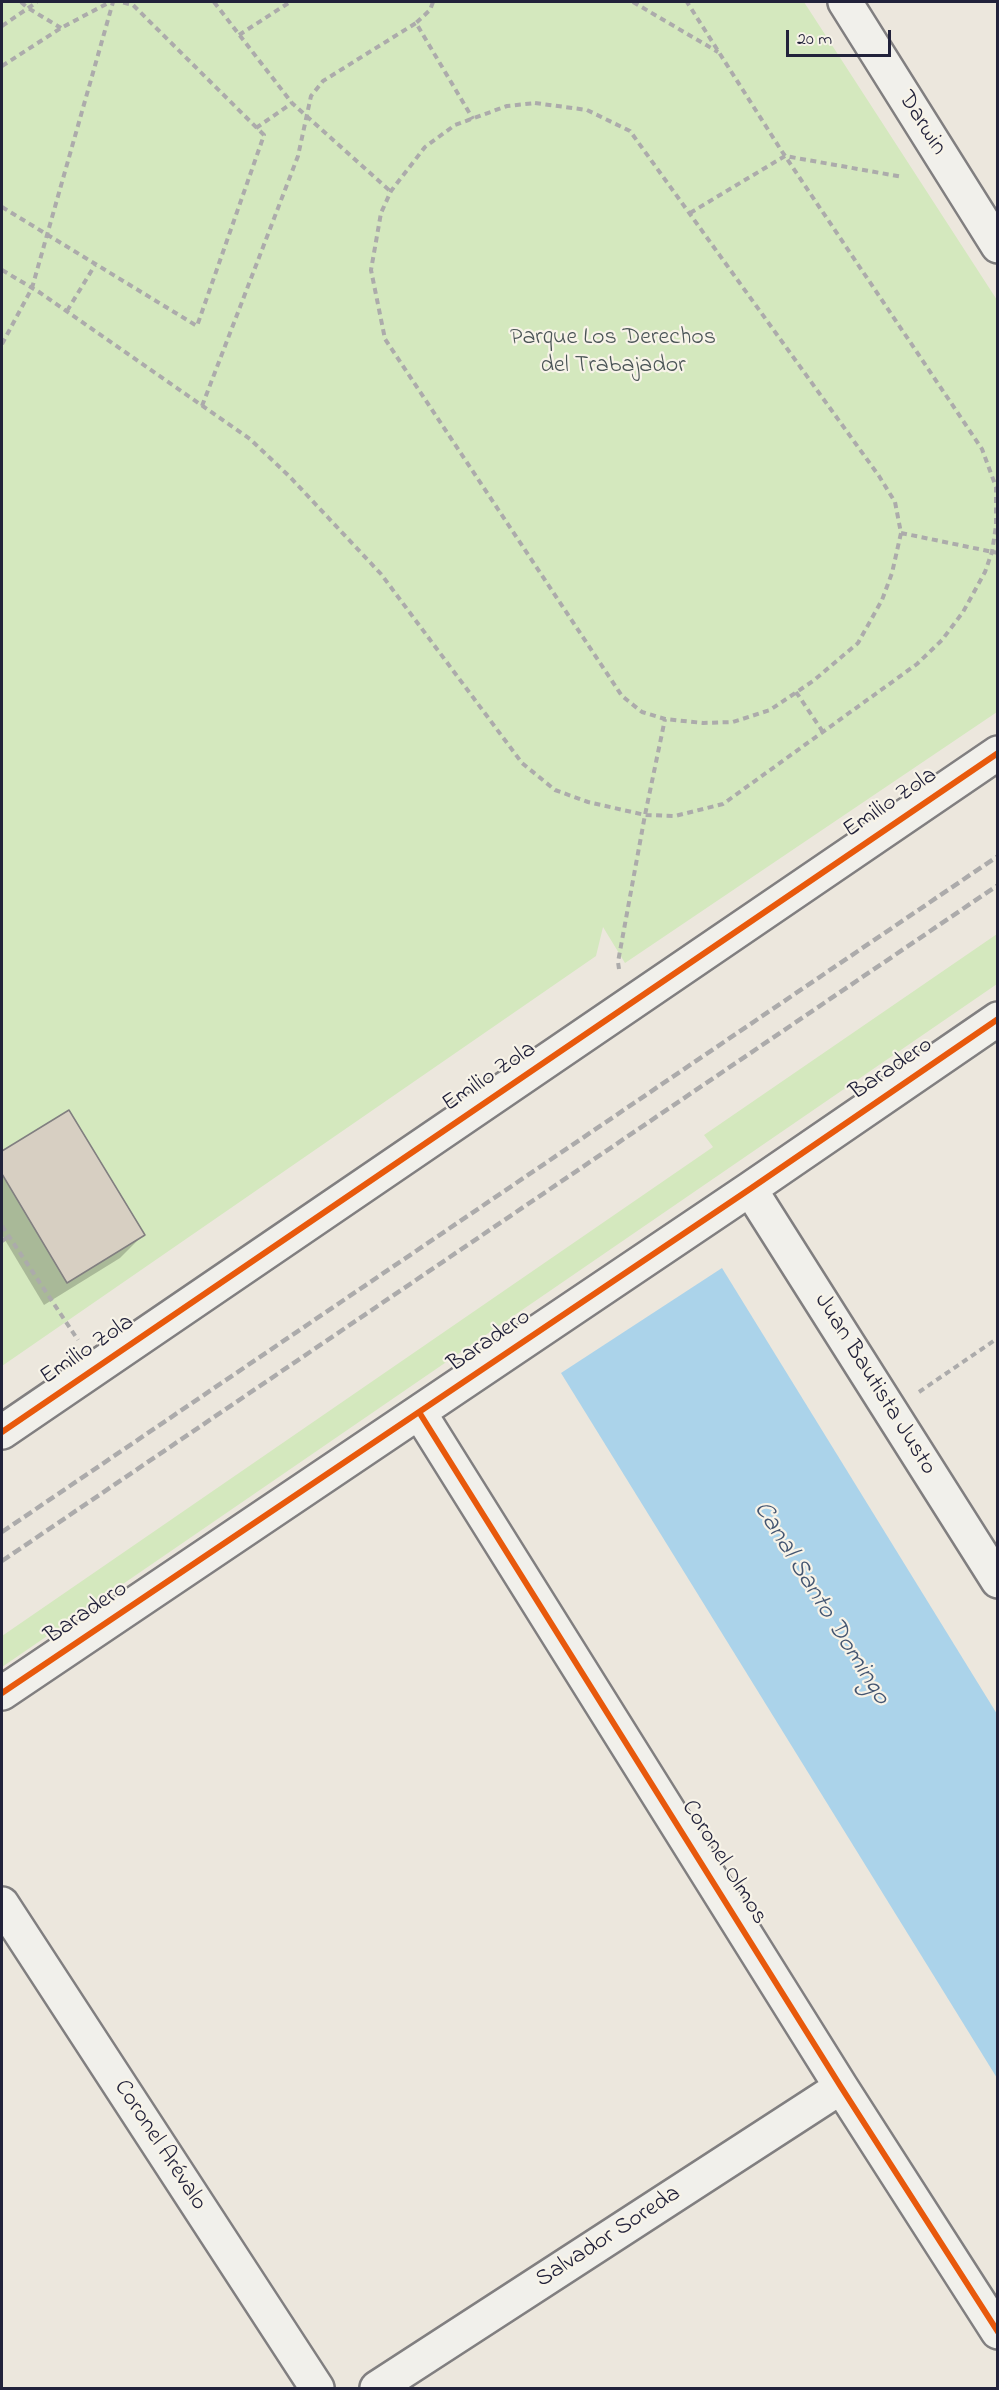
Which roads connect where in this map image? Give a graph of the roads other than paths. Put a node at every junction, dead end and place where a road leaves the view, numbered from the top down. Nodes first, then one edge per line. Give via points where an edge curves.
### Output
1 (846, 2) edge
2 (998, 246) edge
3 (998, 753) edge
4 (998, 1020) edge
5 (750, 1189) junction
6 (419, 1412) junction
7 (2, 1432) edge
8 (998, 1581) edge
9 (2, 1693) edge
10 (2, 1904) edge
11 (841, 2087) junction
12 (998, 2332) edge
13 (317, 2388) edge
14 (377, 2388) edge

1 - 2 street, Darwin
3 - 7 street, Emilio Zola
4 - 5 street, Baradero
5 - 6 street, Baradero
5 - 8 street, Juan Bautista Justo
6 - 9 street, Baradero
6 - 11 street, Coronel Olmos
10 - 13 street, Coronel Arévalo
11 - 12 street, Coronel Olmos
11 - 14 street, Salvador Soreda

